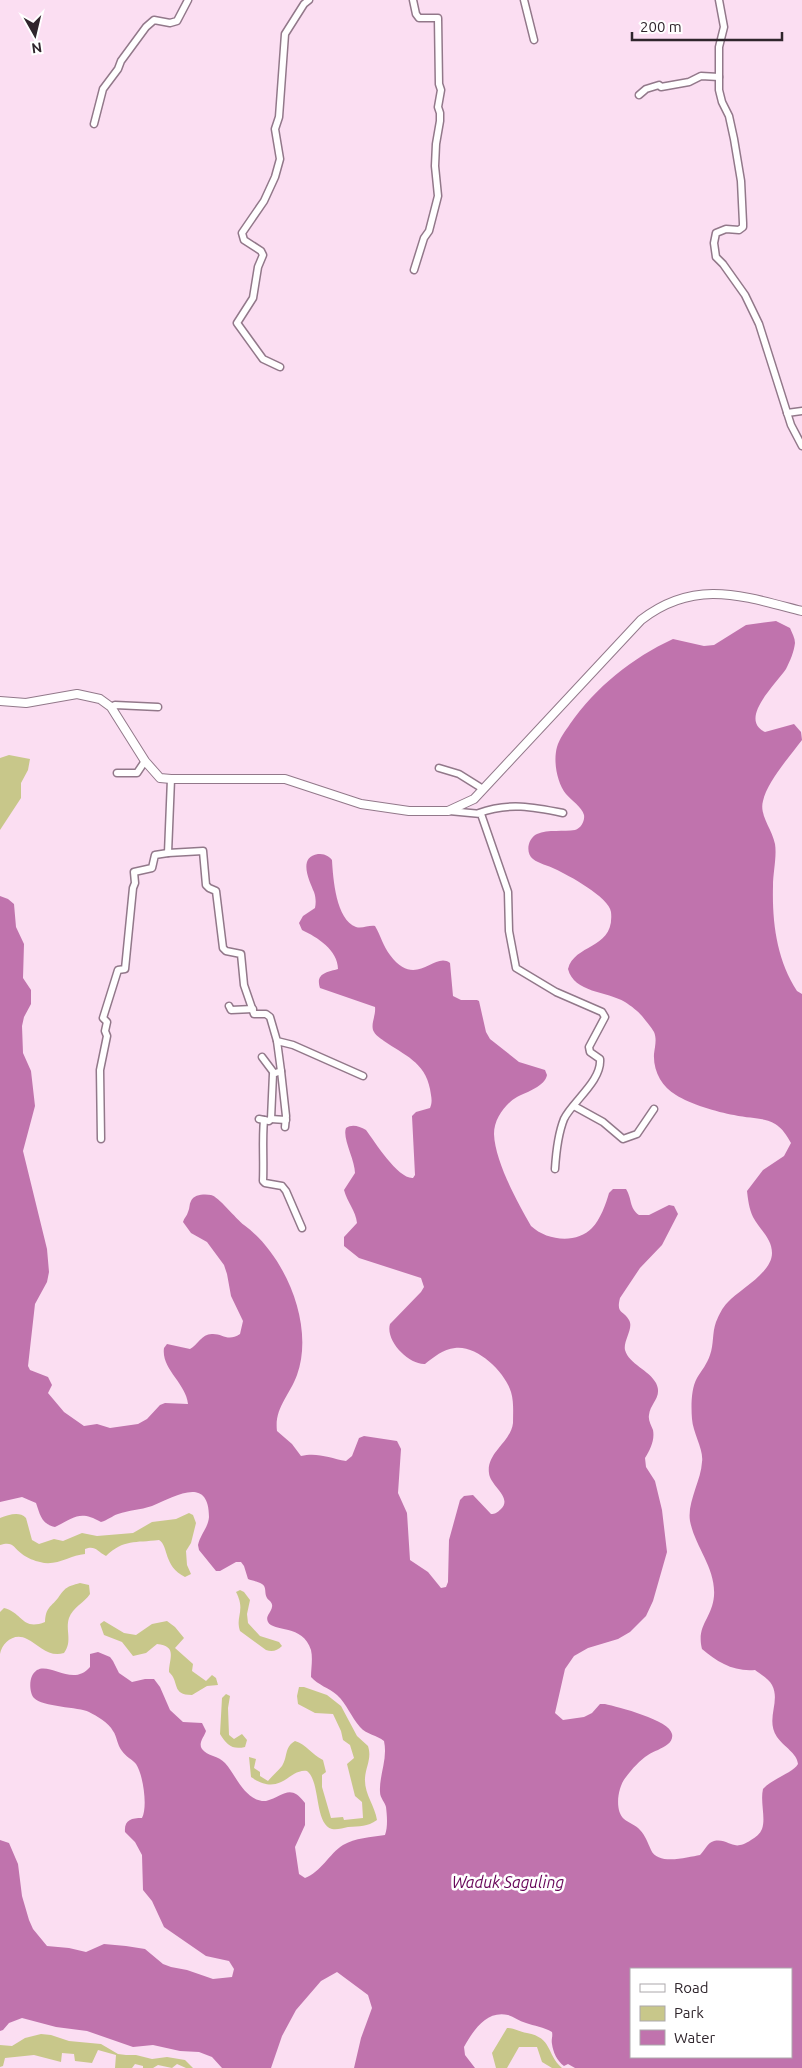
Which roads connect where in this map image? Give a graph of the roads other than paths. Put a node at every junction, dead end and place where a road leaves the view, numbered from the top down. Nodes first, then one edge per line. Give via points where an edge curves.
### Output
1 (188, 0) edge
2 (309, 0) edge
3 (413, 0) edge
4 (524, 0) edge
5 (719, 0) edge
6 (534, 40) dead end
7 (719, 77) junction
8 (639, 95) dead end
9 (94, 124) dead end
10 (414, 270) dead end
11 (280, 367) dead end
12 (802, 411) edge
13 (787, 413) junction
14 (802, 446) edge
15 (802, 611) edge
16 (0, 701) edge
17 (111, 707) junction
18 (158, 707) dead end
19 (145, 761) junction
20 (439, 768) dead end
21 (116, 773) dead end
22 (171, 779) junction
23 (483, 789) junction
24 (448, 811) junction
25 (479, 813) junction
26 (563, 813) dead end
27 (168, 853) junction
28 (229, 1006) dead end
29 (253, 1009) junction
30 (278, 1042) junction
31 (262, 1057) dead end
32 (281, 1070) junction
33 (274, 1073) junction
34 (363, 1076) dead end
35 (574, 1106) junction
36 (654, 1109) dead end
37 (265, 1119) junction
38 (101, 1140) dead end
39 (556, 1169) dead end
40 (302, 1228) dead end

1 - 9 street via 174,23 150,22 103,89
2 - 11 street via 285,34 279,118 275,129 280,159 275,178 242,233 244,240 262,255 253,298 237,323 264,359
3 - 10 street via 419,18 438,18 441,93 436,144 438,196
4 - 6 street
5 - 7 street via 724,27 719,47
7 - 8 street via 701,76 689,82 659,85
7 - 13 street via 740,173 744,223 739,230 726,229 716,233 716,257 740,288 759,324
12 - 13 street
13 - 14 street
15 - 23 main road via 726,594 683,598 662,606 641,620
16 - 17 main road via 34,703 77,694 100,699
17 - 18 street
17 - 19 main road
19 - 21 street via 137,774
19 - 22 main road via 157,776
20 - 23 street via 459,774
22 - 24 main road via 282,778 370,807
22 - 27 street
23 - 24 main road via 474,798
24 - 25 street
25 - 26 street via 514,805
25 - 35 street via 508,892 509,931 516,968 556,992 602,1012 605,1017 589,1047 592,1055 600,1059 600,1067
27 - 29 street via 203,851 206,884 216,891 224,950 241,954 244,985
27 - 38 street via 155,855 152,868 134,872 125,969 118,970 103,1018 107,1022 107,1036 100,1070
28 - 29 street via 231,1010
29 - 30 street via 255,1014 270,1017
30 - 32 street
30 - 34 street via 298,1047
31 - 33 street
32 - 33 street
32 - 37 street via 285,1123
33 - 37 street
35 - 36 street via 603,1122 623,1140 637,1134
35 - 39 street via 564,1121
37 - 40 street via 262,1141 264,1182 282,1186

